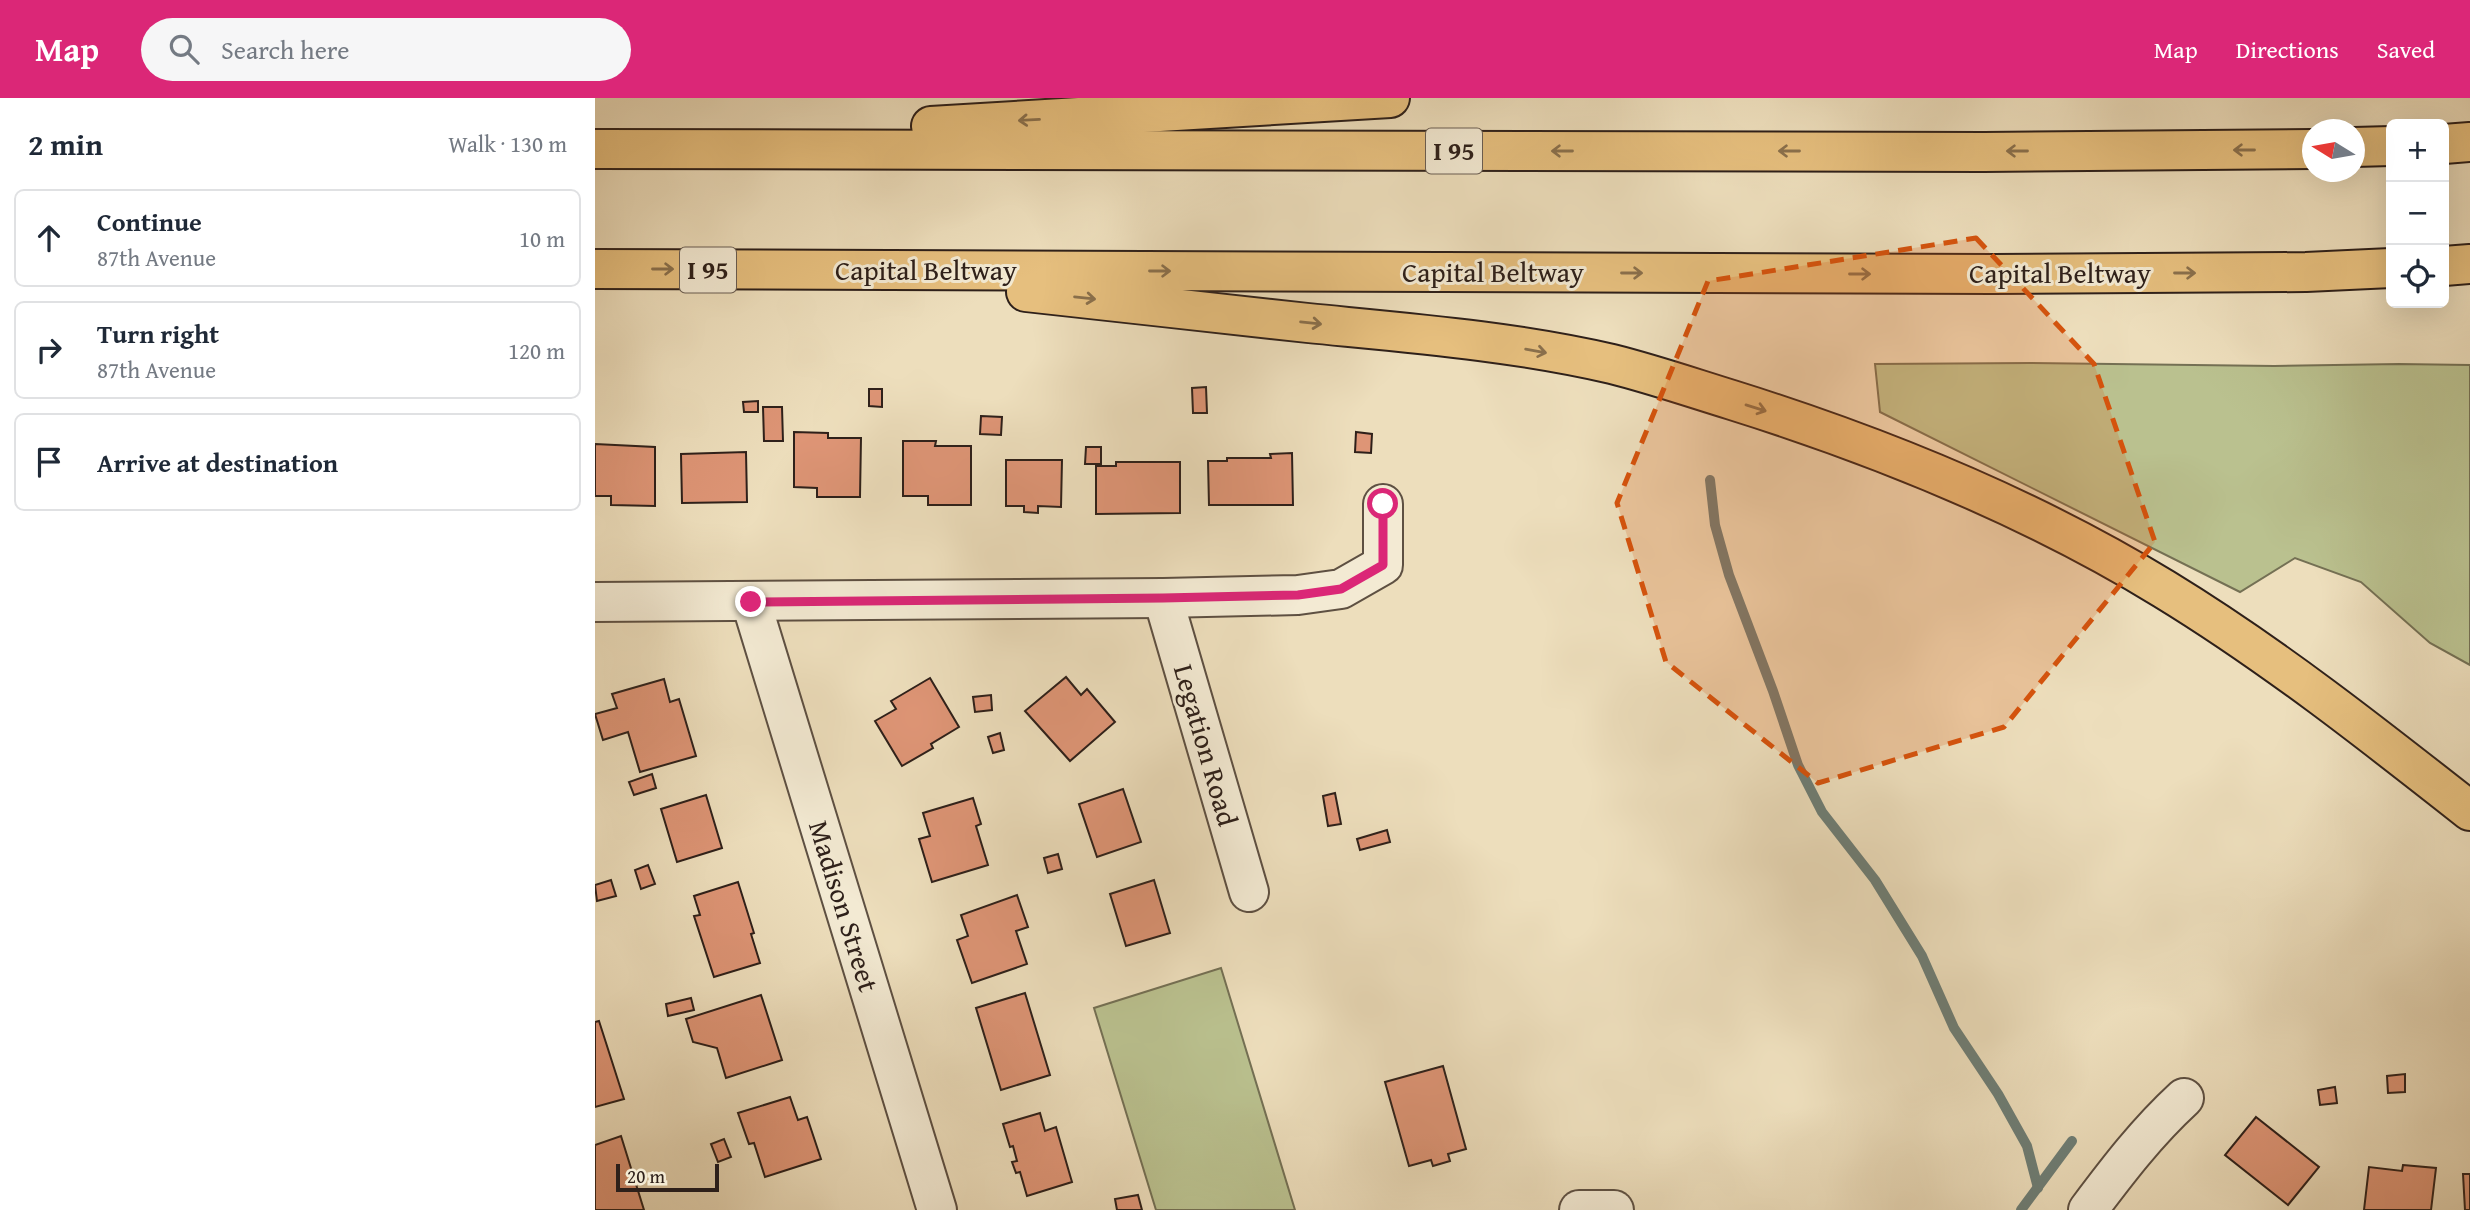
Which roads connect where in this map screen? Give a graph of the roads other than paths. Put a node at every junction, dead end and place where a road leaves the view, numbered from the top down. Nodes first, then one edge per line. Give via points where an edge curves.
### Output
1 (1390, 98) edge
2 (2470, 142) edge
3 (2449, 144) edge
4 (2386, 146) edge
5 (2365, 147) edge
6 (595, 148) edge
7 (2302, 149) edge
8 (2470, 264) edge
9 (2449, 265) edge
10 (2386, 268) edge
11 (595, 269) edge
12 (822, 270) junction
13 (1383, 504) dead end
14 (1163, 598) junction
15 (595, 602) edge
16 (751, 602) junction
17 (2470, 811) edge
18 (1249, 892) dead end
19 (2184, 1098) dead end
20 (2092, 1209) edge
21 (937, 1210) edge
22 (1579, 1210) edge
23 (1614, 1210) edge

1 -> 6 highway
2 - 3 highway
4 - 5 highway
7 -> 6 highway, I 95
8 - 9 highway
12 -> 10 highway, Capital Beltway / I 95 via 2006,274
11 -> 12 highway, Capital Beltway / I 95
12 -> 17 highway via 1516,347 1611,364 1825,429 1944,477 2162,588 2324,697
13 - 14 street via 1383,565 1341,589 1298,595
14 - 16 street
14 - 18 street, Legation Road
15 - 16 street
16 - 21 street, Madison Street
19 - 20 street via 2125,1159
22 - 23 street

